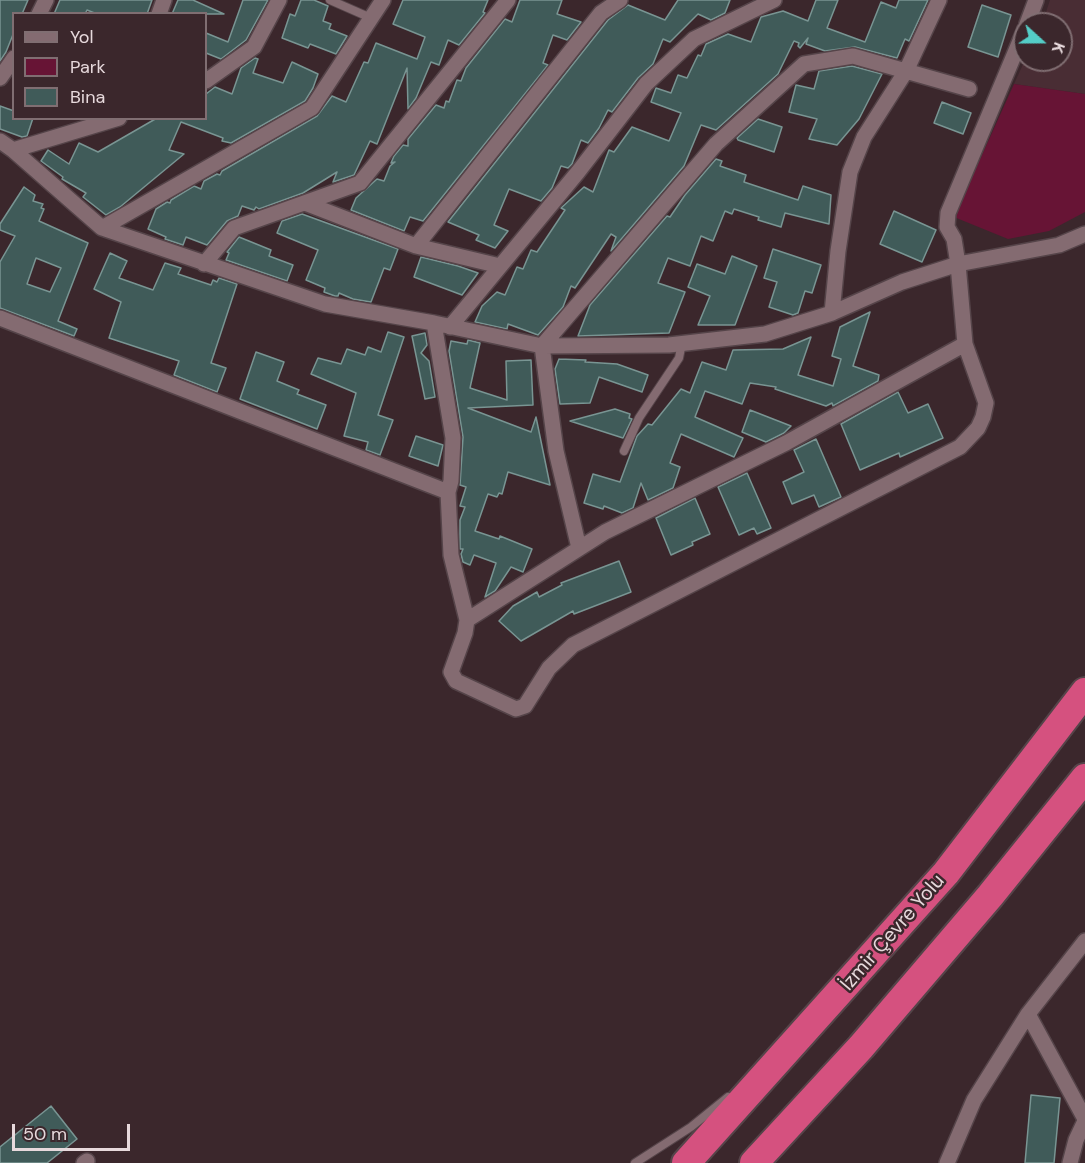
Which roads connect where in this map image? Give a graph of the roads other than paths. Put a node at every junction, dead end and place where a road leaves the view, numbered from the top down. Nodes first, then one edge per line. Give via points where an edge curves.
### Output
1 (279, 0) edge
2 (330, 0) edge
3 (383, 0) edge
4 (508, 0) edge
5 (620, 0) edge
6 (774, 0) edge
7 (939, 0) edge
8 (371, 18) junction
9 (1013, 57) edge
10 (12, 61) edge
11 (906, 70) junction
12 (0, 78) edge
13 (207, 80) edge
14 (969, 89) dead end
15 (114, 120) edge
16 (6, 146) edge
17 (305, 203) junction
18 (102, 228) junction
19 (1085, 234) edge
20 (416, 246) junction
21 (204, 264) junction
22 (958, 264) junction
23 (500, 266) junction
24 (832, 313) junction
25 (0, 318) edge
26 (434, 323) junction
27 (450, 327) junction
28 (682, 343) junction
29 (965, 344) junction
30 (543, 346) junction
31 (624, 451) dead end
32 (448, 492) junction
33 (579, 548) junction
34 (467, 620) junction
35 (1085, 692) edge
36 (1085, 778) edge
37 (1085, 941) edge
38 (1085, 957) edge
39 (1066, 965) junction
40 (1028, 1014) junction
41 (805, 1032) junction
42 (752, 1076) dead end
43 (735, 1091) dead end
44 (1085, 1120) edge
45 (635, 1163) edge
46 (686, 1163) edge
47 (754, 1163) edge
48 (947, 1163) edge
49 (1070, 1163) edge

1 - 13 street via 254,47
2 - 8 lane
3 - 8 street
4 - 17 street via 360,183
5 - 20 street via 601,13
6 - 23 street via 694,39 645,84
7 - 11 street
8 - 18 street via 312,108
9 - 22 street via 948,213 947,227 954,239
10 - 12 street
11 - 14 street
11 - 24 street via 864,137 850,172
11 - 30 street via 854,56 804,64 716,144
15 - 16 street
16 - 18 street
17 - 20 street
17 - 21 street via 234,228
18 - 21 street
19 - 22 street via 1059,246
20 - 23 street
21 - 26 street via 325,304
22 - 24 street via 902,282
22 - 29 street
23 - 27 street
24 - 28 street via 765,334
25 - 32 street
26 - 27 street
26 - 32 street via 453,438
27 - 30 street
28 - 30 street
28 - 31 lane via 679,358 639,418
29 - 33 street via 786,443
29 - 34 street via 986,403 978,428 960,447 573,645 549,668 525,706 516,709 456,681 451,672
30 - 33 street via 556,452
32 - 34 street via 451,555
33 - 34 street
35 - 41 highway, İzmir Çevre Yolu via 946,873
36 - 47 highway via 861,1047
37 - 39 street
38 - 39 street
39 - 40 street
40 - 44 street
40 - 48 street via 974,1100
41 - 42 lane
41 - 46 highway, İzmir Çevre Yolu
43 - 45 lane via 691,1128
44 - 49 street

